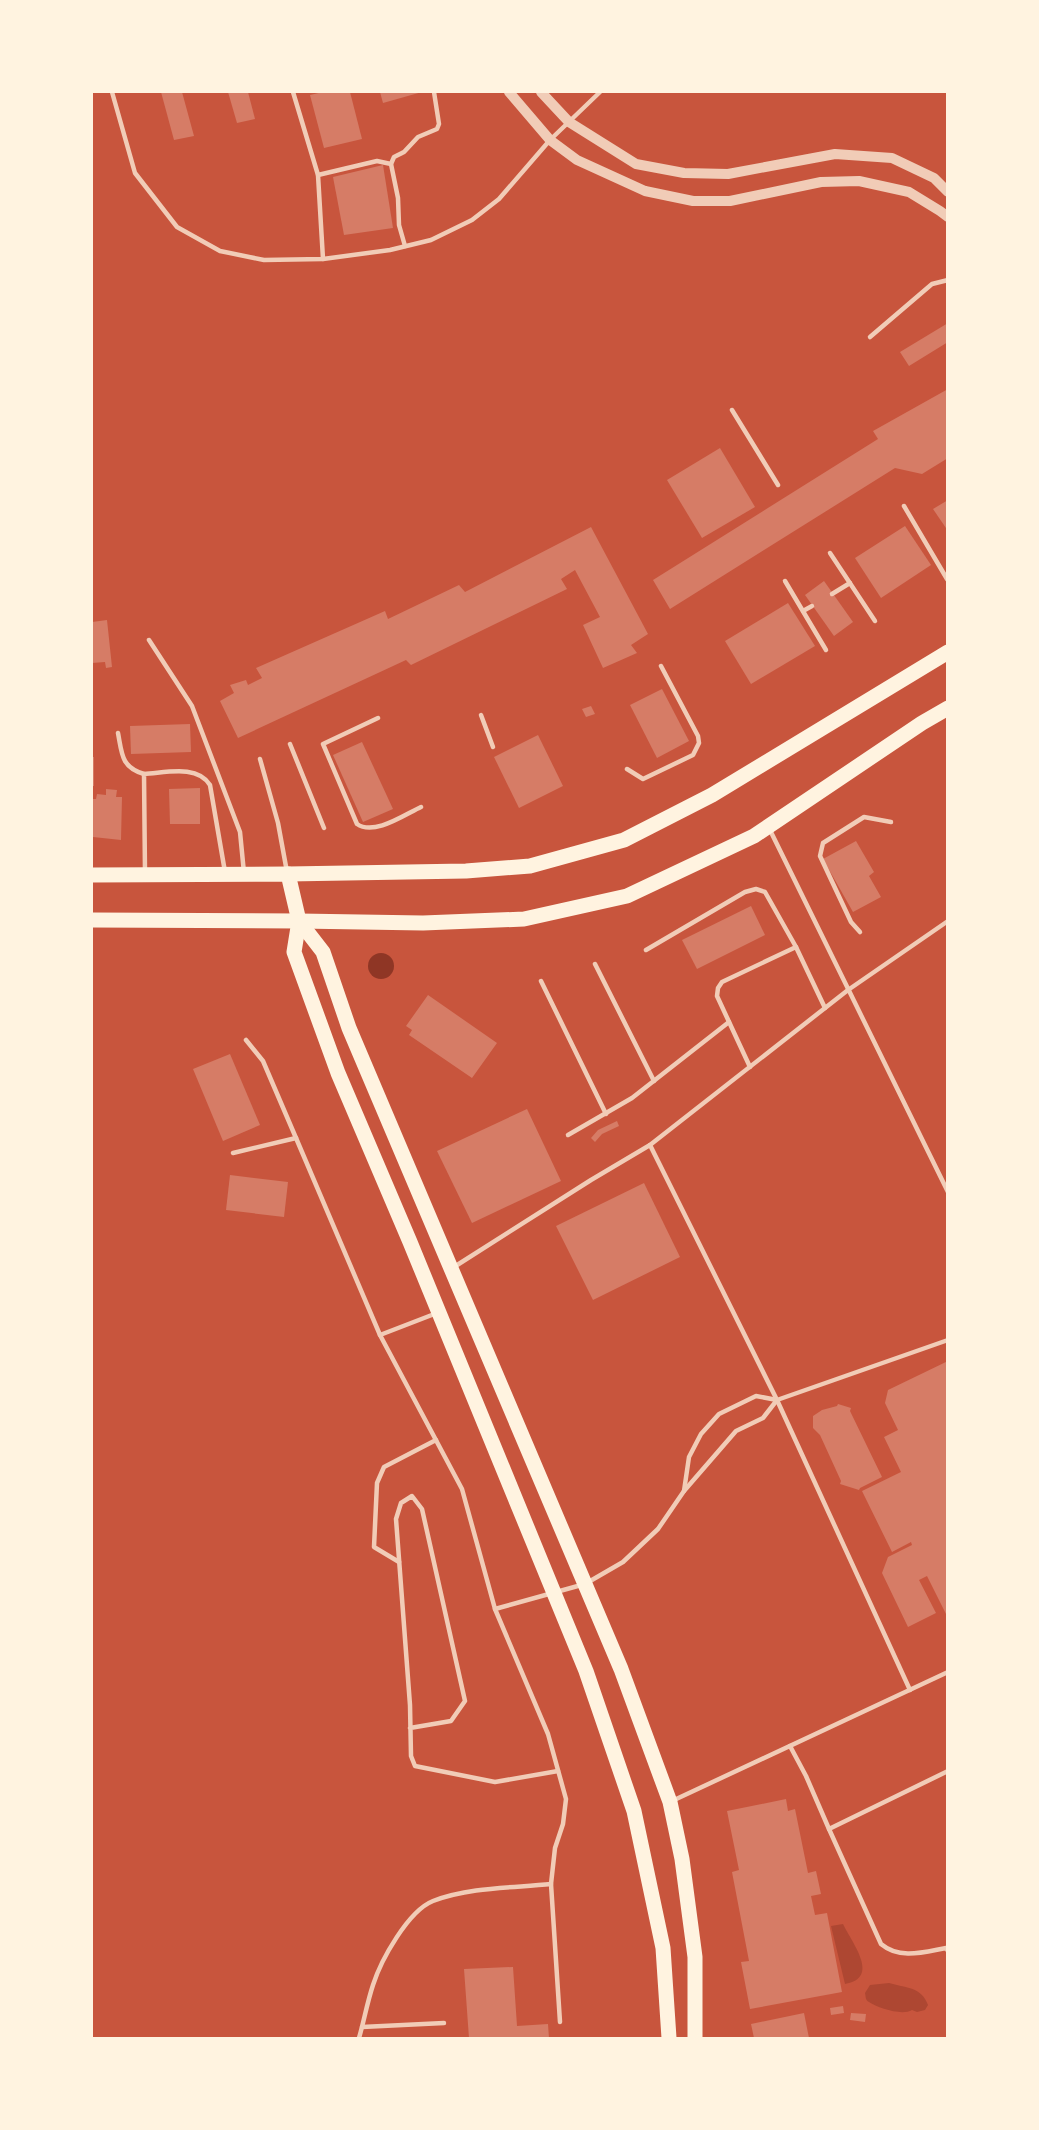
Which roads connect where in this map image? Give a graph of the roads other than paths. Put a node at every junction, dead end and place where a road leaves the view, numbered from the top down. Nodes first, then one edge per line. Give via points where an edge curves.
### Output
1 (112, 92) edge
2 (293, 92) edge
3 (434, 92) edge
4 (509, 92) edge
5 (541, 92) edge
6 (600, 92) edge
7 (569, 122) junction
8 (550, 140) junction
9 (391, 164) junction
10 (318, 175) junction
11 (948, 192) edge
12 (948, 217) edge
13 (405, 246) junction
14 (323, 259) junction
15 (948, 280) edge
16 (870, 337) dead end
17 (732, 410) dead end
18 (778, 485) dead end
19 (904, 506) dead end
20 (830, 553) dead end
21 (947, 579) edge
22 (785, 581) dead end
23 (850, 583) junction
24 (832, 594) dead end
25 (812, 606) dead end
26 (803, 611) junction
27 (875, 621) dead end
28 (149, 640) dead end
29 (826, 650) dead end
30 (948, 652) edge
31 (661, 666) dead end
32 (948, 708) edge
33 (481, 716) dead end
34 (378, 718) dead end
35 (118, 733) dead end
36 (290, 744) dead end
37 (493, 747) dead end
38 (260, 759) dead end
39 (627, 769) dead end
40 (144, 774) junction
41 (421, 807) dead end
42 (891, 822) dead end
43 (768, 826) junction
44 (324, 828) dead end
45 (226, 874) junction
46 (244, 874) junction
47 (288, 874) junction
48 (92, 875) edge
49 (145, 876) junction
50 (92, 920) edge
51 (299, 921) junction
52 (948, 921) edge
53 (860, 932) dead end
54 (796, 947) junction
55 (646, 950) dead end
56 (595, 964) dead end
57 (540, 981) dead end
58 (848, 990) junction
59 (825, 1008) junction
60 (729, 1022) junction
61 (246, 1040) dead end
62 (750, 1067) junction
63 (654, 1081) junction
64 (606, 1114) junction
65 (568, 1136) dead end
66 (297, 1138) junction
67 (650, 1145) junction
68 (233, 1153) dead end
69 (948, 1192) edge
70 (451, 1269) junction
71 (438, 1312) junction
72 (380, 1335) junction
73 (948, 1340) edge
74 (777, 1400) junction
75 (436, 1440) junction
76 (684, 1491) junction
77 (399, 1562) junction
78 (585, 1584) junction
79 (555, 1593) junction
80 (495, 1609) junction
81 (948, 1672) edge
82 (910, 1690) junction
83 (410, 1728) junction
84 (790, 1746) junction
85 (558, 1771) junction
86 (948, 1771) edge
87 (670, 1802) junction
88 (829, 1829) junction
89 (551, 1884) junction
90 (948, 1951) edge
91 (560, 2022) dead end
92 (444, 2023) dead end
93 (362, 2027) junction
94 (359, 2038) edge
95 (669, 2038) edge
96 (695, 2038) edge

1 - 14 lane via 135,173 177,226 220,251 264,260
2 - 10 lane
3 - 9 lane via 437,129 418,137
4 - 8 street
5 - 7 street
6 - 7 lane
7 - 8 lane
7 - 11 street via 636,164 684,173 728,174 835,154 891,158 934,178
8 - 12 street via 577,160 645,192 730,201 821,182 859,181 909,192
8 - 13 lane via 499,199 472,220 431,240
9 - 10 lane via 377,161
9 - 13 lane
10 - 14 lane
13 - 14 lane
15 - 16 lane via 932,284
17 - 18 lane
19 - 21 lane
20 - 23 lane
22 - 26 lane
23 - 24 lane
23 - 27 lane
25 - 26 lane
26 - 29 lane
28 - 46 lane via 192,706 240,832
30 - 47 main road via 712,795 624,840 530,866
31 - 39 lane via 699,743 693,755 643,779
32 - 43 main road
33 - 37 lane
34 - 41 lane via 323,744 357,824 373,829
35 - 40 lane via 123,760 135,772
36 - 44 lane
38 - 47 lane
40 - 45 lane via 193,772 206,777
40 - 49 lane
42 - 53 lane via 864,817 823,843 820,856 851,922
43 - 51 main road via 627,896 524,919 423,923
43 - 58 lane
45 - 46 main road
45 - 49 main road
46 - 47 main road
47 - 51 main road
48 - 49 main road
50 - 51 main road
51 - 70 main road via 323,952 349,1028
51 - 71 main road via 294,952 338,1073
52 - 58 lane
54 - 55 lane via 765,892 756,889
54 - 59 lane
54 - 60 lane via 722,982 717,996
56 - 63 lane
57 - 64 lane
58 - 59 lane
58 - 69 lane
59 - 62 lane
60 - 62 lane
60 - 63 lane
61 - 66 lane via 263,1061
62 - 67 lane
63 - 64 lane
64 - 65 lane
66 - 68 lane
66 - 72 lane
67 - 70 lane
67 - 74 lane
70 - 78 main road
71 - 72 lane
71 - 79 main road
72 - 75 lane
73 - 74 lane
74 - 76 lane via 763,1418 736,1431
74 - 76 lane via 756,1396 719,1414 701,1434 689,1457
74 - 82 lane
75 - 77 lane via 384,1467 377,1483 374,1547
75 - 80 lane via 462,1489
76 - 78 lane via 658,1529 624,1562
77 - 83 lane
77 - 83 lane via 396,1519 401,1503 412,1496 422,1509 465,1701 451,1721
78 - 79 lane
78 - 87 main road
79 - 80 lane
79 - 95 main road via 633,1811 663,1948
80 - 85 lane via 548,1734
81 - 82 lane
82 - 84 lane
83 - 85 lane via 415,1766 495,1782
84 - 87 lane
84 - 88 lane
85 - 89 lane via 566,1799
86 - 88 lane
87 - 96 main road via 682,1859 694,1957
88 - 90 lane via 881,1944 904,1954 946,1948
89 - 91 lane
89 - 93 lane via 466,1892 431,1902 412,1917 389,1951 374,1983
92 - 93 lane
93 - 94 lane

